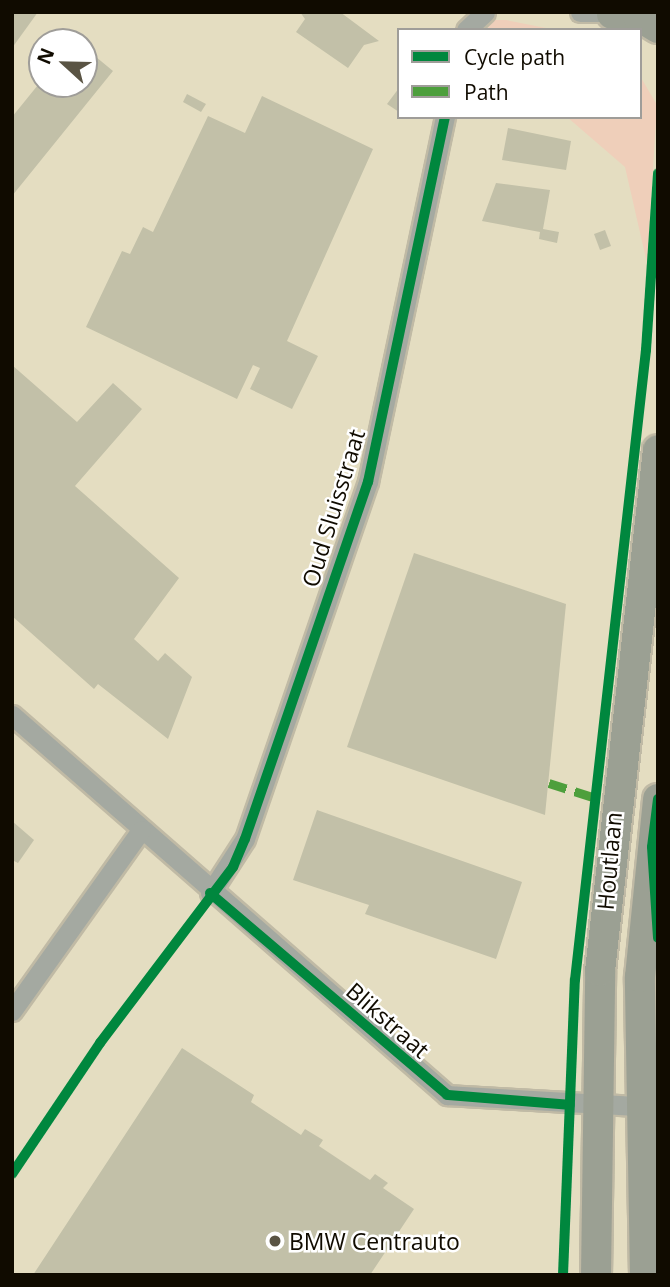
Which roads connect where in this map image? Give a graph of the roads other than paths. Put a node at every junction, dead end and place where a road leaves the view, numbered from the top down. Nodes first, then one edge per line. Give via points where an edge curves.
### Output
1 (485, 12) edge
2 (580, 12) edge
3 (633, 17) edge
4 (468, 28) edge
5 (444, 119) edge
6 (658, 450) edge
7 (12, 715) edge
8 (658, 799) edge
9 (141, 830) junction
10 (210, 894) junction
11 (12, 1011) edge
12 (595, 1105) junction
13 (640, 1106) junction
14 (593, 1267) edge
15 (645, 1275) edge

1 - 4 street
2 - 3 street
5 - 10 street, Oud Sluisstraat via 368,482 246,839
6 - 12 main road, Houtlaan via 610,842
7 - 9 street, Blikstraat
8 - 13 main road, Houtlaan via 640,977
9 - 10 street, Blikstraat
9 - 11 street
10 - 12 street, Blikstraat via 447,1095
12 - 13 street, Blikstraat
12 - 14 main road, Houtlaan
13 - 15 main road, Houtlaan

